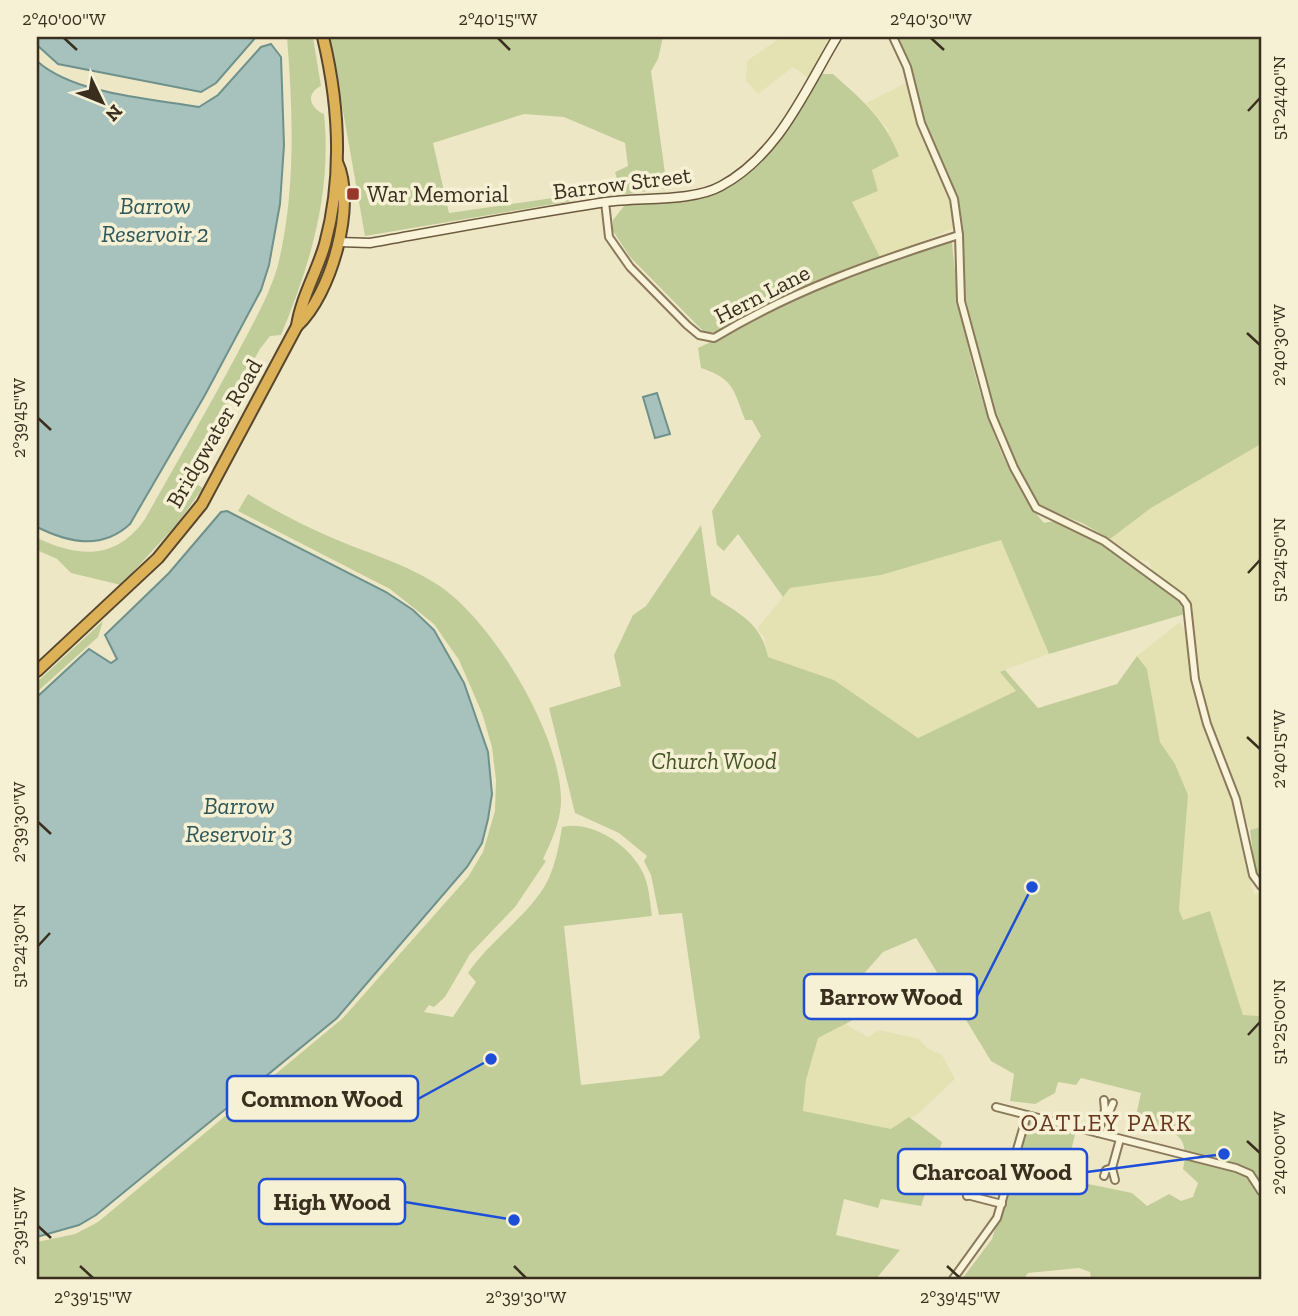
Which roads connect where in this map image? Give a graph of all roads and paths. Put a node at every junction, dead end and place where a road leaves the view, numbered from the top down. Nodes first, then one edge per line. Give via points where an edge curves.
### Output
1 (323, 37) edge
2 (837, 37) edge
3 (893, 37) edge
4 (337, 163) junction
5 (334, 176) junction
6 (605, 202) junction
7 (328, 228) junction
8 (959, 234) junction
9 (339, 242) junction
10 (318, 267) junction
11 (297, 326) junction
12 (37, 671) edge
13 (1261, 886) edge
14 (1104, 1100) dead end
15 (1113, 1103) dead end
16 (996, 1107) dead end
17 (1105, 1110) junction
18 (1027, 1115) junction
19 (1098, 1133) junction
20 (1120, 1139) junction
21 (974, 1168) dead end
22 (1112, 1168) junction
23 (1104, 1176) dead end
24 (1115, 1180) dead end
25 (1261, 1191) edge
26 (1002, 1204) junction
27 (953, 1279) edge

1 - 4 highway, Bridgwater Road via 334,97
2 - 6 main road, Barrow Street via 786,124 730,181 694,194
3 - 8 street via 907,68 921,123 954,199
4 - 5 highway, Bridgwater Road
4 - 9 highway, Bridgwater Road via 343,176
5 - 7 highway, Bridgwater Road
5 - 10 highway
6 - 8 street, Hern Lane via 609,237 631,267 687,325 699,335 714,338 805,290
6 - 9 main road, Barrow Street via 370,243
7 - 9 highway
7 - 10 highway, Bridgwater Road
8 - 13 street via 961,300 992,416 1036,508 1104,541 1187,605 1195,679 1236,799 1253,875
9 - 10 highway via 328,246
9 - 11 highway, Bridgwater Road via 325,281 307,317
10 - 11 highway, Bridgwater Road
11 - 12 highway, Bridgwater Road via 202,504 158,558
14 - 17 street
15 - 17 street
16 - 18 street
17 - 19 street
18 - 19 street
18 - 26 street
19 - 20 street
20 - 22 street
20 - 25 street via 1236,1168 1250,1174
21 - 26 street via 967,1197
22 - 23 street
22 - 24 street
26 - 27 street via 988,1233

